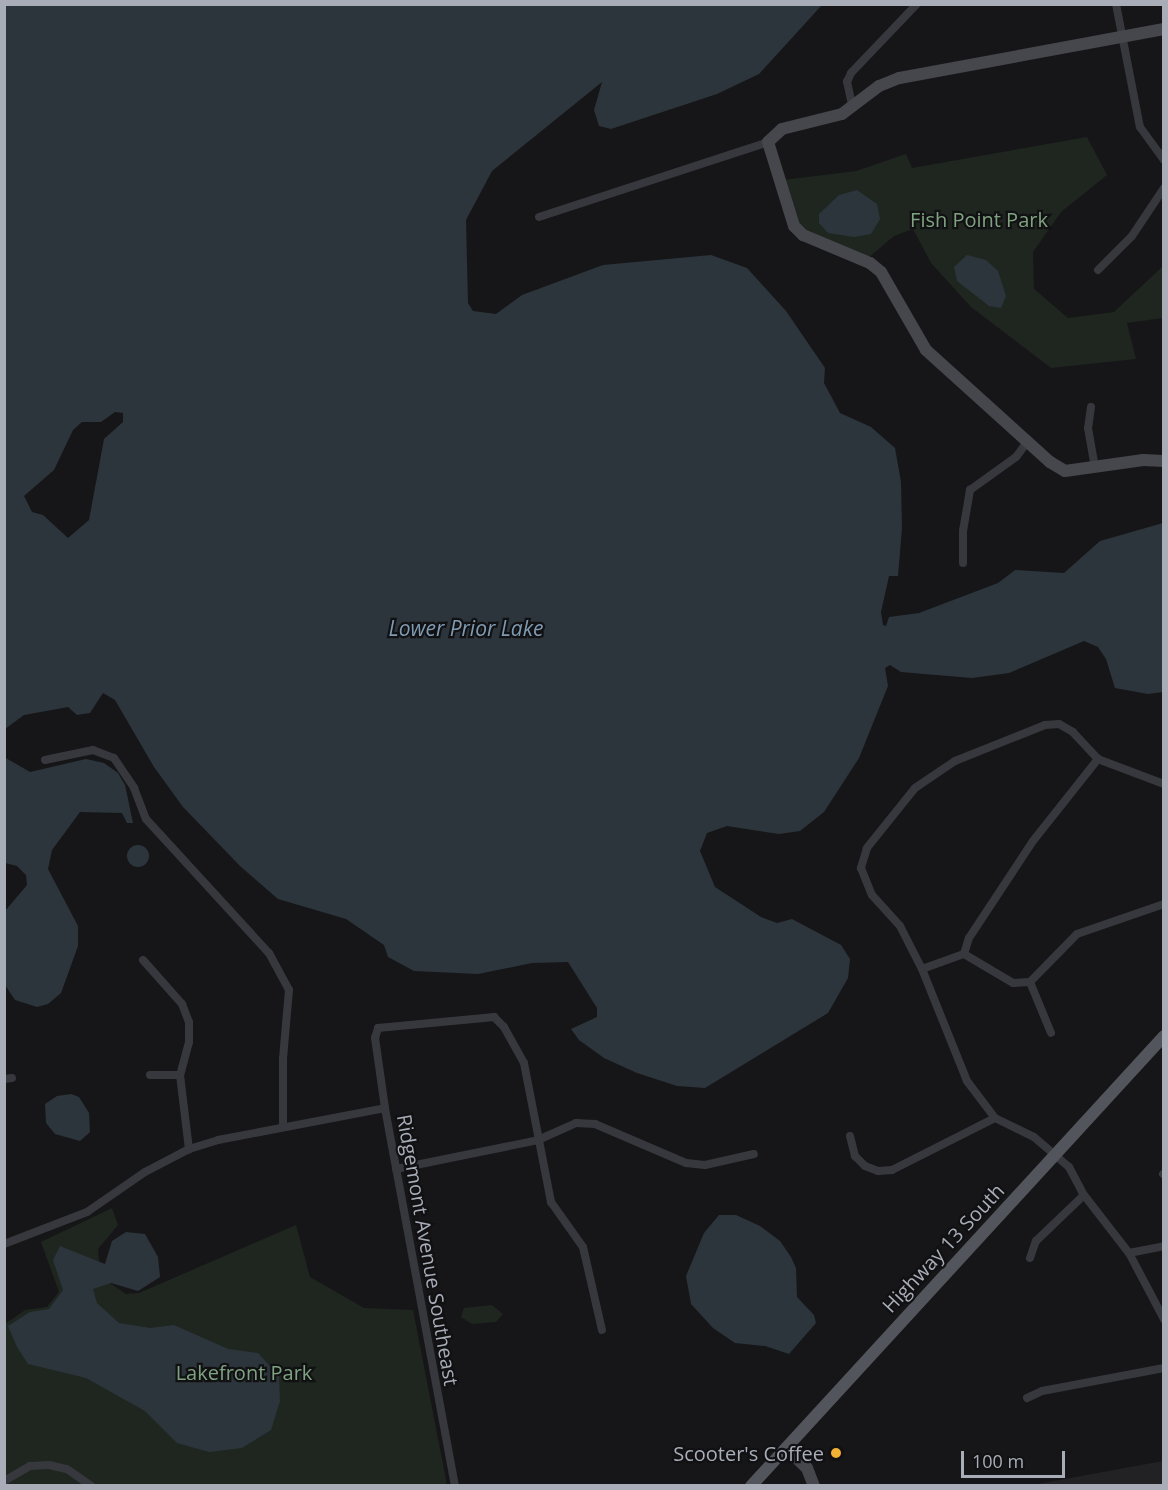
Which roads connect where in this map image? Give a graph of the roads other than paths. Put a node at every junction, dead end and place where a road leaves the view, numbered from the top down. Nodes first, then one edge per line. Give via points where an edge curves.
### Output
1 (916, 4) edge
2 (1116, 4) edge
3 (1164, 29) edge
4 (1123, 37) junction
5 (852, 105) junction
6 (768, 142) junction
7 (1164, 160) edge
8 (1164, 188) edge
9 (539, 218) dead end
10 (1098, 270) dead end
11 (1091, 407) dead end
12 (1028, 441) junction
13 (1164, 461) edge
14 (1095, 467) junction
15 (963, 563) dead end
16 (1098, 759) junction
17 (45, 760) dead end
18 (1164, 784) edge
19 (1164, 904) edge
20 (964, 954) junction
21 (143, 960) dead end
22 (922, 969) junction
23 (1030, 982) junction
24 (1051, 1033) dead end
25 (1164, 1036) edge
26 (150, 1075) dead end
27 (180, 1075) junction
28 (385, 1108) junction
29 (995, 1118) junction
30 (283, 1126) junction
31 (850, 1136) dead end
32 (538, 1140) junction
33 (189, 1149) junction
34 (754, 1154) dead end
35 (1056, 1154) junction
36 (396, 1169) junction
37 (1084, 1195) junction
38 (4, 1244) edge
39 (1164, 1246) edge
40 (1129, 1253) junction
41 (1030, 1258) dead end
42 (1164, 1319) edge
43 (602, 1330) dead end
44 (1164, 1368) edge
45 (1027, 1398) dead end
46 (786, 1448) junction
47 (4, 1481) edge
48 (91, 1485) edge
49 (455, 1485) edge
50 (751, 1485) edge
51 (814, 1485) edge

1 - 5 street via 851,73 848,82
2 - 4 street
3 - 4 street
4 - 5 street via 899,78
4 - 7 street via 1140,127
5 - 6 street via 834,118 782,129
6 - 9 street
6 - 12 street via 794,226 803,235 870,263 881,272 926,350
8 - 10 street via 1132,236
11 - 14 street via 1088,428
12 - 14 street via 1065,471
12 - 15 street via 1016,457 969,490
13 - 14 street
16 - 18 street
16 - 20 street via 1033,841 969,939
16 - 22 street via 1073,732 1059,724 1045,725 955,761 915,788 897,808 867,848 861,868 872,896 900,926
17 - 30 street via 93,750 114,758 134,788 146,819 269,952 289,990
19 - 23 street via 1077,934
20 - 22 street
20 - 23 street via 1013,983
21 - 27 street via 182,1004 189,1022 189,1042
22 - 29 street via 967,1081
23 - 24 street
25 - 35 main road, Highway 13 South
26 - 27 street
27 - 33 street
28 - 30 street
28 - 32 street, Ridgemont Avenue Southeast via 374,1032 383,1025 494,1017 524,1063
28 - 36 street, Ridgemont Avenue Southeast
29 - 31 street via 892,1170 865,1166 855,1156
29 - 35 street
30 - 33 street
32 - 34 street via 576,1123 595,1124 686,1163 705,1165
32 - 36 street
32 - 43 street via 551,1202 589,1262
33 - 38 street via 145,1172 87,1212
35 - 37 street via 1069,1167
35 - 46 main road, Highway 13 South
36 - 49 street, Ridgemont Avenue Southeast
37 - 40 street
37 - 41 street via 1036,1241
39 - 40 street
40 - 42 street
44 - 45 street via 1042,1390
46 - 50 main road, Highway 13 South
46 - 51 street via 807,1468
47 - 48 street via 14,1472 49,1465 67,1468

